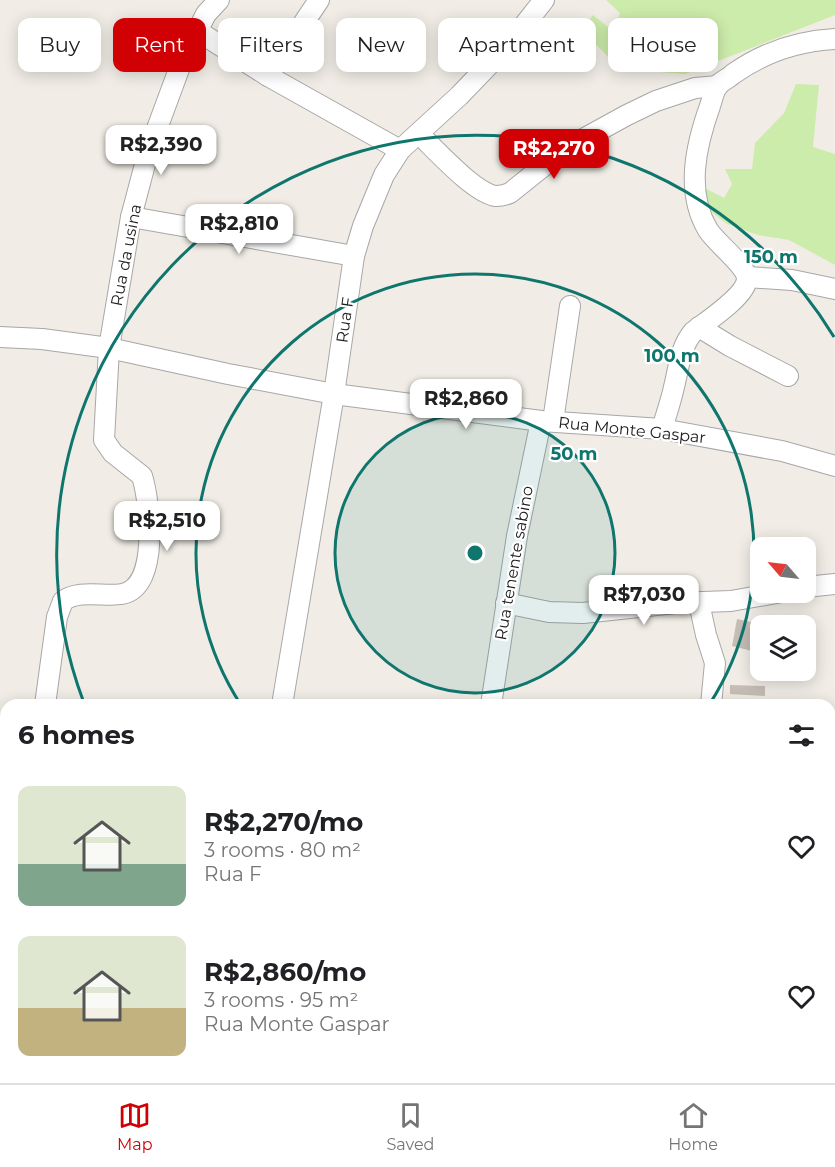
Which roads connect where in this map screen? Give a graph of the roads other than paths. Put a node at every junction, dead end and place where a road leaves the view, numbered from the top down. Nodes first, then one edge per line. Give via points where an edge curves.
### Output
1 (219, 0) edge
2 (318, 0) edge
3 (544, 0) edge
4 (204, 18) edge
5 (206, 36) edge
6 (835, 39) edge
7 (178, 72) edge
8 (267, 76) junction
9 (718, 86) junction
10 (419, 134) junction
11 (400, 150) junction
12 (131, 217) junction
13 (354, 255) junction
14 (747, 276) junction
15 (835, 289) edge
16 (570, 306) dead end
17 (699, 327) junction
18 (0, 337) edge
19 (109, 348) junction
20 (788, 376) dead end
21 (334, 394) junction
22 (547, 421) junction
23 (662, 429) junction
24 (835, 466) edge
25 (835, 584) edge
26 (816, 586) edge
27 (750, 598) edge
28 (506, 603) junction
29 (699, 603) junction
30 (46, 699) edge
31 (283, 699) edge
32 (492, 699) edge
33 (712, 699) edge

1 - 4 street, Rua da usina
2 - 8 street
3 - 10 street, Rua F via 510,43
5 - 8 street
6 - 9 street via 812,40 758,58
7 - 12 street, Rua da usina via 148,153
8 - 11 street
9 - 10 street via 695,88 627,115 565,149 502,196 482,190
9 - 14 street via 697,144 697,201 708,230
10 - 11 street, Rua F
11 - 13 street, Rua F via 384,175
12 - 13 street
12 - 19 street, Rua da usina
13 - 21 street, Rua F
14 - 15 street
14 - 17 street via 741,292
16 - 22 street, Rua tenente sabino
17 - 20 street
17 - 23 street via 682,348
18 - 19 street, Rua Monte Gaspar
19 - 21 street, Rua Monte Gaspar
19 - 30 street, Rua da usina via 104,440 112,453 142,476 149,512 147,559 141,581 132,590 123,594 75,595 63,601 57,616
21 - 22 street, Rua Monte Gaspar
21 - 31 street, Rua F
22 - 23 street, Rua Monte Gaspar
22 - 28 street, Rua tenente sabino via 517,536
23 - 24 street, Rua Monte Gaspar via 782,451
25 - 26 street
27 - 29 street, Rua tenente sabino
28 - 29 street, Rua tenente sabino via 556,613
28 - 32 street, Rua tenente sabino
29 - 33 street via 715,663

